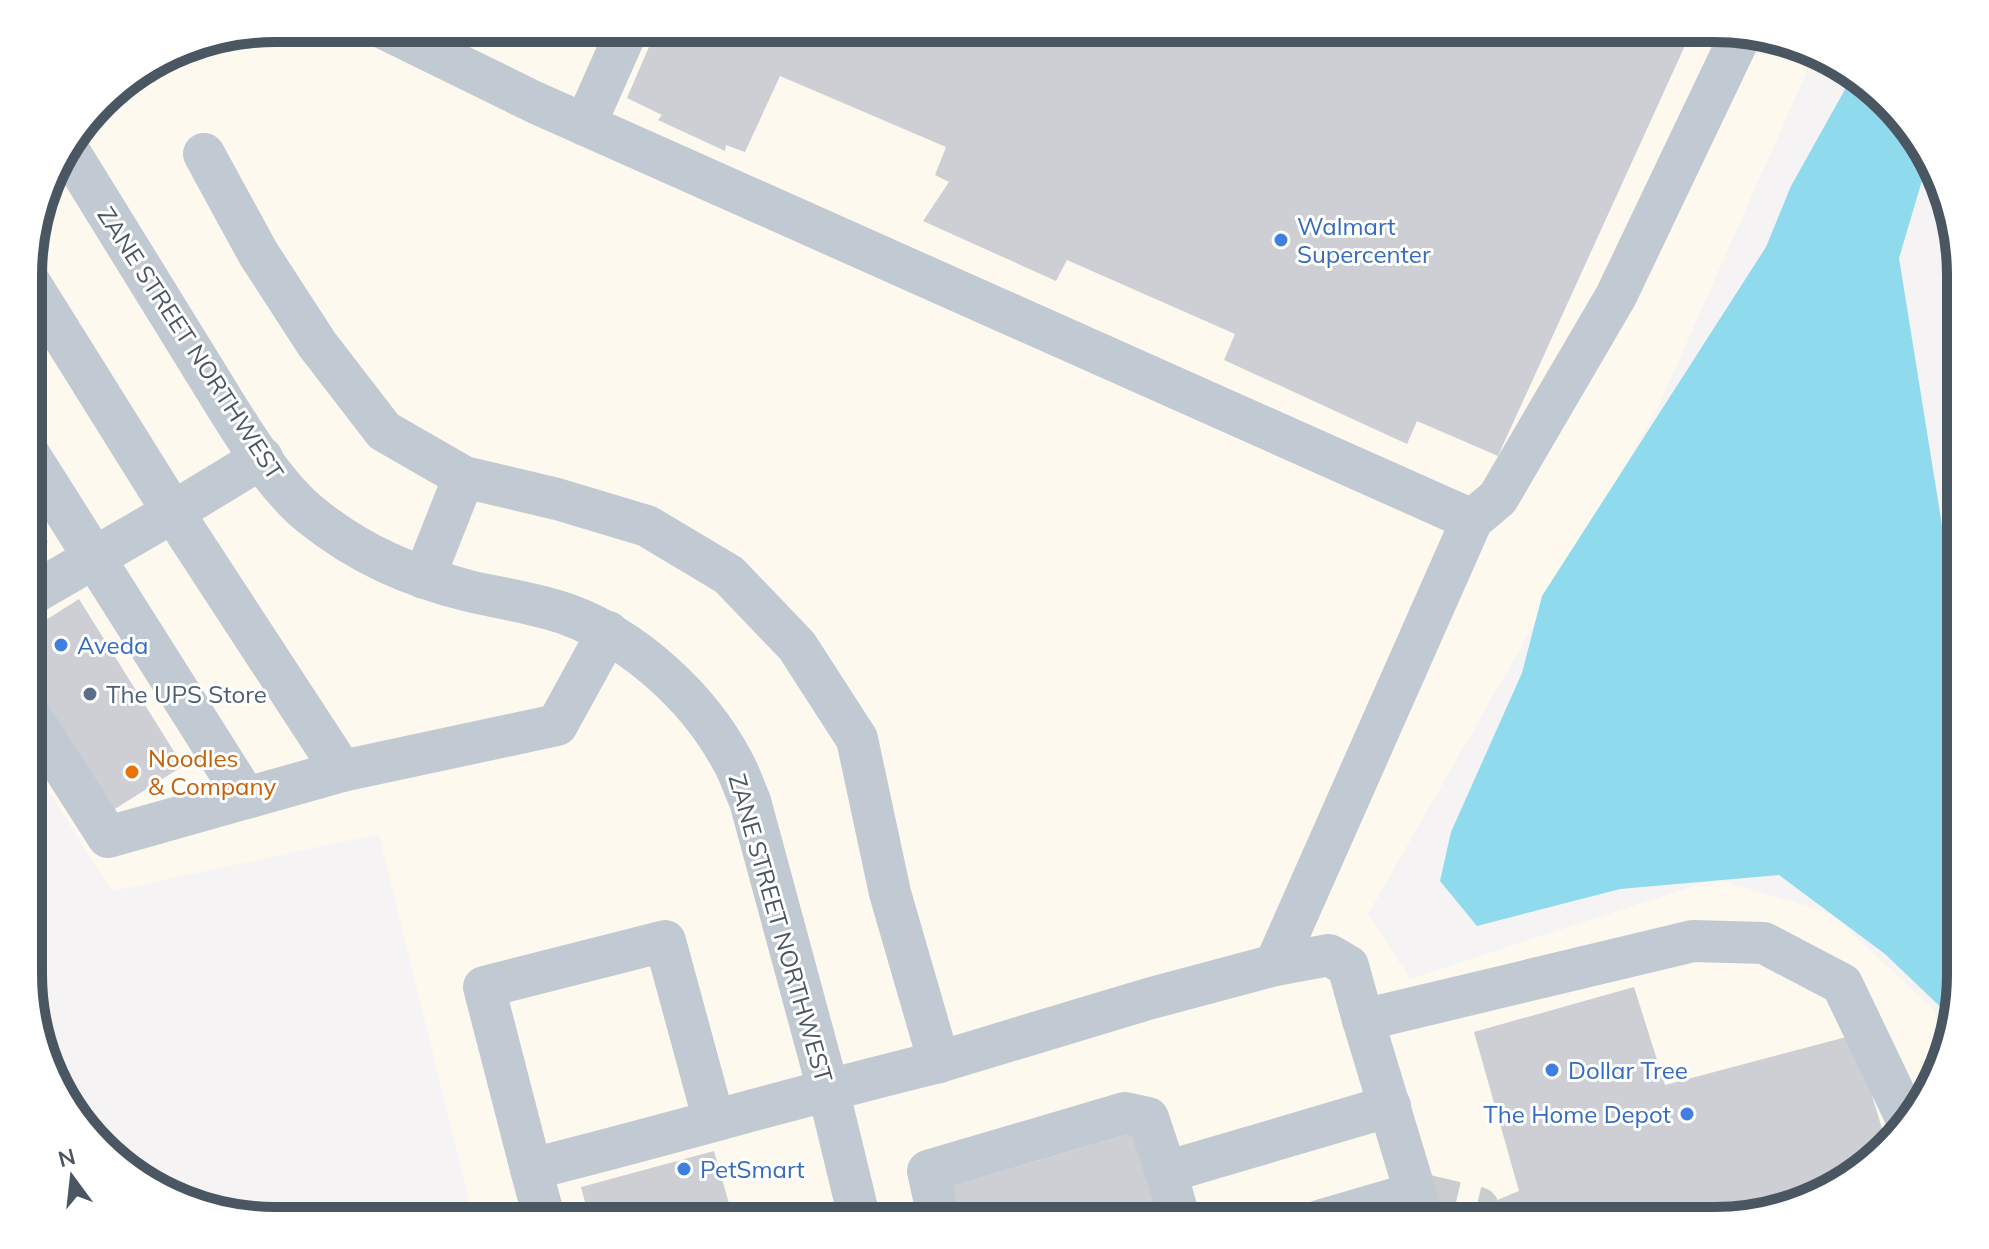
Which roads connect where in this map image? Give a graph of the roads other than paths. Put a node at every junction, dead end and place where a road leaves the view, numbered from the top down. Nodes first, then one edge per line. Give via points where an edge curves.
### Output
1 (411, 42) edge
2 (622, 42) edge
3 (1737, 44) edge
4 (585, 125) junction
5 (204, 154) dead end
6 (73, 158) edge
7 (42, 317) edge
8 (262, 458) junction
9 (42, 475) edge
10 (464, 477) junction
11 (173, 512) junction
12 (1472, 520) junction
13 (95, 558) junction
14 (424, 578) junction
15 (42, 588) edge
16 (608, 632) junction
17 (42, 734) edge
18 (342, 771) junction
19 (246, 798) junction
20 (1275, 965) junction
21 (1363, 1020) junction
22 (939, 1062) junction
23 (828, 1089) junction
24 (1390, 1106) junction
25 (1903, 1111) edge
26 (714, 1121) junction
27 (531, 1169) junction
28 (1166, 1172) junction
29 (541, 1207) edge
30 (857, 1207) edge
31 (936, 1207) edge
32 (1176, 1207) edge
33 (1420, 1207) edge

1 - 4 street
2 - 4 street
3 - 12 street via 1616,296 1498,498
4 - 12 street
5 - 10 street via 258,253 317,344 384,431
6 - 8 street, ZANE STREET NORTHWEST
7 - 11 street
8 - 11 street
8 - 14 street, ZANE STREET NORTHWEST via 308,513 332,532 357,549
9 - 13 street
10 - 14 street
10 - 22 street via 647,526 729,575 797,646 857,739 890,893
11 - 13 street
11 - 18 street
12 - 20 street
13 - 15 street
13 - 19 street
14 - 16 street, ZANE STREET NORTHWEST via 568,614
16 - 18 street via 557,725
16 - 23 street, ZANE STREET NORTHWEST via 677,687 733,761 750,801
17 - 19 street via 108,837
18 - 19 street
20 - 21 street via 1329,955 1348,966
20 - 22 street
21 - 24 street
21 - 25 street via 1693,941 1764,943 1842,984
22 - 23 street
23 - 26 street
23 - 30 street, ZANE STREET NORTHWEST
24 - 28 street
24 - 33 street
26 - 27 street
26 - 27 street via 665,941 484,987
27 - 29 street
28 - 31 street via 1148,1118 1125,1113 928,1171
28 - 32 street

